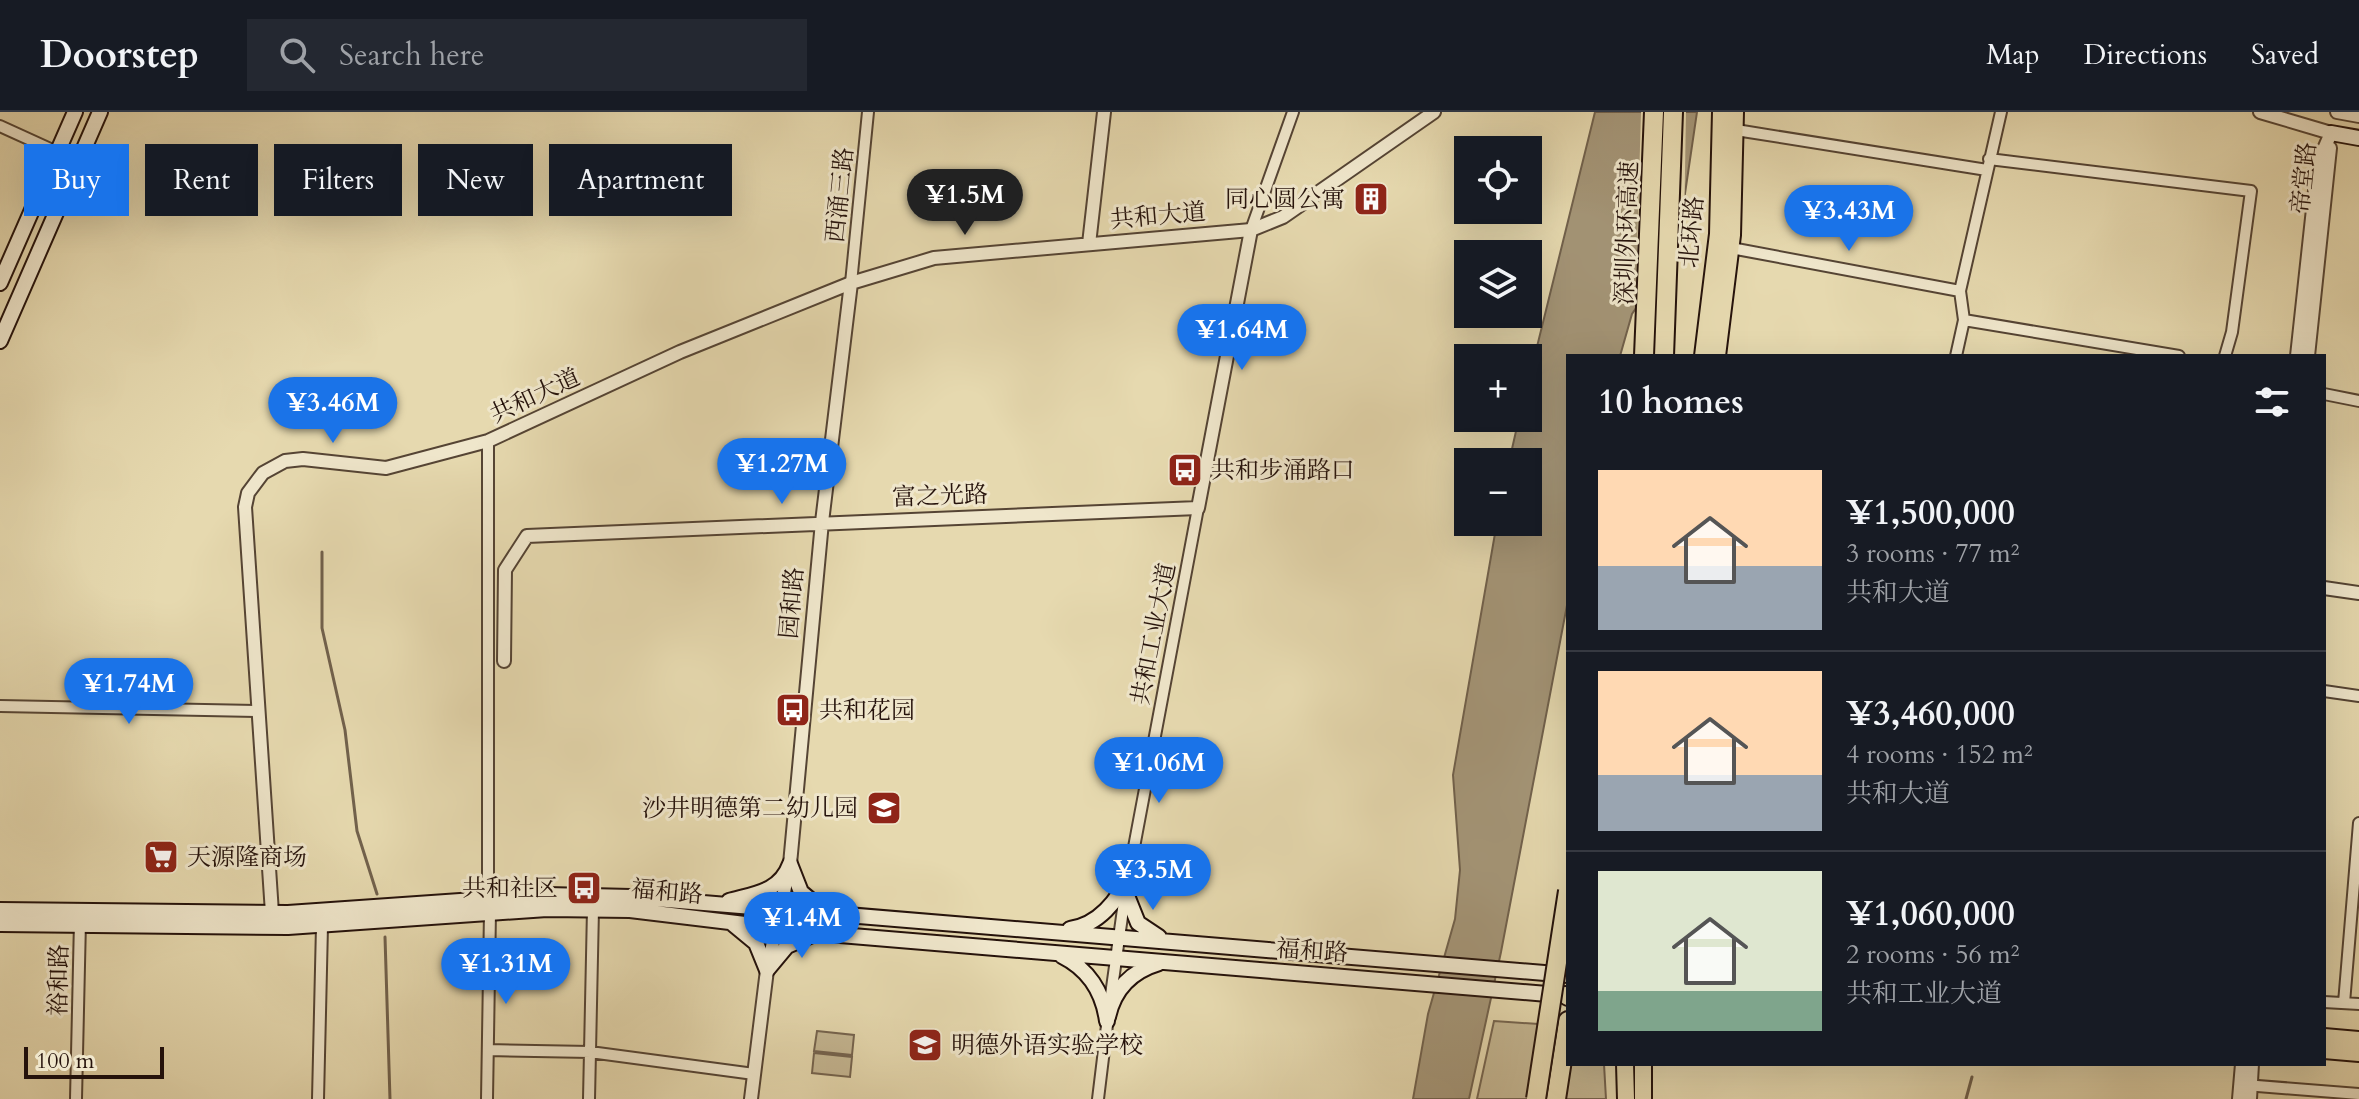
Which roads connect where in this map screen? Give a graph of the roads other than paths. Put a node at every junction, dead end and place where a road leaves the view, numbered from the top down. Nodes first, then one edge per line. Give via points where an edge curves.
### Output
1 (75, 112) edge
2 (100, 112) edge
3 (868, 112) edge
4 (1104, 112) edge
5 (1293, 112) edge
6 (1434, 112) edge
7 (1654, 112) edge
8 (1673, 112) edge
9 (1721, 112) edge
10 (1735, 112) edge
11 (2001, 112) edge
12 (2260, 112) edge
13 (2337, 112) edge
14 (2359, 116) edge
15 (0, 126) edge
16 (1736, 130) junction
17 (2331, 133) junction
18 (2359, 138) edge
19 (40, 144) edge
20 (61, 144) edge
21 (87, 144) edge
22 (1988, 164) junction
23 (30, 216) edge
24 (55, 216) edge
25 (1251, 230) junction
26 (1089, 244) junction
27 (1731, 248) junction
28 (0, 283) edge
29 (851, 283) junction
30 (1960, 291) junction
31 (1964, 320) junction
32 (0, 341) edge
33 (1644, 354) edge
34 (1664, 354) edge
35 (1703, 354) edge
36 (1717, 354) edge
37 (1956, 354) edge
38 (2167, 354) edge
39 (2226, 354) edge
40 (2297, 354) edge
41 (2308, 354) edge
42 (2326, 394) edge
43 (2359, 401) edge
44 (488, 441) junction
45 (1198, 508) junction
46 (822, 522) junction
47 (2326, 588) edge
48 (2359, 593) edge
49 (504, 661) dead end
50 (2326, 691) edge
51 (2359, 696) edge
52 (0, 706) edge
53 (259, 711) junction
54 (2359, 823) edge
55 (790, 864) junction
56 (1129, 875) junction
57 (1126, 893) junction
58 (719, 903) junction
59 (1566, 904) edge
60 (489, 905) junction
61 (593, 909) junction
62 (780, 909) junction
63 (0, 910) edge
64 (272, 913) junction
65 (829, 914) junction
66 (80, 918) junction
67 (724, 920) junction
68 (0, 924) edge
69 (322, 926) junction
70 (776, 928) junction
71 (1051, 931) junction
72 (828, 934) junction
73 (1119, 936) junction
74 (1171, 940) junction
75 (1050, 952) junction
76 (1116, 957) junction
77 (1169, 961) junction
78 (767, 970) junction
79 (1566, 975) edge
80 (1566, 996) edge
81 (2326, 1002) edge
82 (2344, 1003) junction
83 (2359, 1004) edge
84 (1107, 1021) junction
85 (1566, 1034) edge
86 (2326, 1037) edge
87 (2359, 1040) edge
88 (488, 1050) junction
89 (2326, 1050) edge
90 (590, 1052) junction
91 (2359, 1053) edge
92 (1625, 1066) edge
93 (1643, 1066) edge
94 (2242, 1066) edge
95 (2251, 1066) edge
96 (754, 1074) junction
97 (2245, 1085) junction
98 (2359, 1094) edge
99 (76, 1099) edge
100 (318, 1099) edge
101 (487, 1099) edge
102 (589, 1099) edge
103 (751, 1099) edge
104 (1098, 1099) edge
105 (1536, 1099) edge
106 (1556, 1099) edge
107 (1626, 1099) edge
108 (1643, 1099) edge
109 (2239, 1099) edge
110 (2250, 1099) edge

1 - 20 main road
2 - 21 main road
3 - 29 street, 西涌三路
4 - 26 street
5 - 25 street
6 - 25 street, 共和大道 via 1283,217
7 - 33 highway, 深圳外环高速
8 - 34 highway, 深圳外环高速
9 - 35 main road, 北环路 via 1718,234
10 - 16 main road, 北环路
11 - 22 street
12 - 17 street
13 - 14 street
15 - 19 street
16 - 22 street
16 - 27 main road, 北环路
17 - 18 main road
17 - 40 street, 帝堂路 via 2318,163
17 - 41 street, 帝堂路
22 - 30 street
22 - 39 street via 2251,191
23 - 28 main road
24 - 32 main road
25 - 26 street, 共和大道
25 - 45 street
26 - 29 street, 共和大道 via 934,258
27 - 30 street
27 - 36 main road, 北环路
29 - 44 street, 共和大道 via 680,352
29 - 46 street, 园和路
30 - 31 street
31 - 37 street
31 - 38 street
42 - 43 street
44 - 53 street, 共和大道 via 386,468 303,459 285,461 263,473 245,507
44 - 60 street
45 - 46 street, 富之光路
45 - 56 street, 共和工业大道
46 - 49 street, 富之光路 via 527,536 505,570
46 - 55 street, 园和路
47 - 48 street
50 - 51 street
52 - 53 street
53 - 64 street, 共和大道
54 - 82 street
55 - 58 main road via 770,889
55 - 62 street, 园和路
55 - 65 main road via 801,892
56 - 57 street, 共和工业大道
56 - 71 main road via 1098,917 1080,927
57 - 73 street, 共和工业大道
57 - 74 main road via 1138,923
58 - 60 main road, 福和路 via 595,896
58 - 62 main road, 福和路
59 - 105 highway, bridge
60 - 61 main road, 福和路
60 - 64 main road, 福和路
60 - 69 main road, 福和路
60 - 88 street
61 - 67 main road, 福和路
61 - 90 street
62 - 65 main road, 福和路
62 - 70 street, 园和路
63 - 66 main road, 福和路
64 - 66 main road, 福和路
65 - 71 main road, 福和路
66 - 68 main road, 福和路
66 - 69 main road, 福和路
66 - 99 street, 裕和路
67 - 70 main road, 福和路
67 - 78 main road via 756,943
69 - 100 street
70 - 72 main road, 福和路
70 - 78 street, 园和路
71 - 73 main road, 福和路
72 - 75 main road, 福和路
72 - 78 main road via 797,940
73 - 74 main road, 福和路
73 - 76 street, 共和工业大道
74 - 79 main road, 福和路
75 - 76 main road, 福和路
75 - 84 main road via 1090,977
76 - 77 main road, 福和路
76 - 84 street, 共和工业大道
77 - 80 main road, 福和路
77 - 84 main road via 1127,980
78 - 96 street, 园和路
81 - 82 street
82 - 83 street
84 - 104 street, 共和工业大道
85 - 106 highway
86 - 87 main road
88 - 90 street
88 - 101 street
89 - 91 main road
90 - 96 street
90 - 102 street
92 - 107 main road
93 - 108 main road
94 - 97 street
95 - 97 street
96 - 103 street, 园和路
97 - 98 street
97 - 109 street
97 - 110 street

